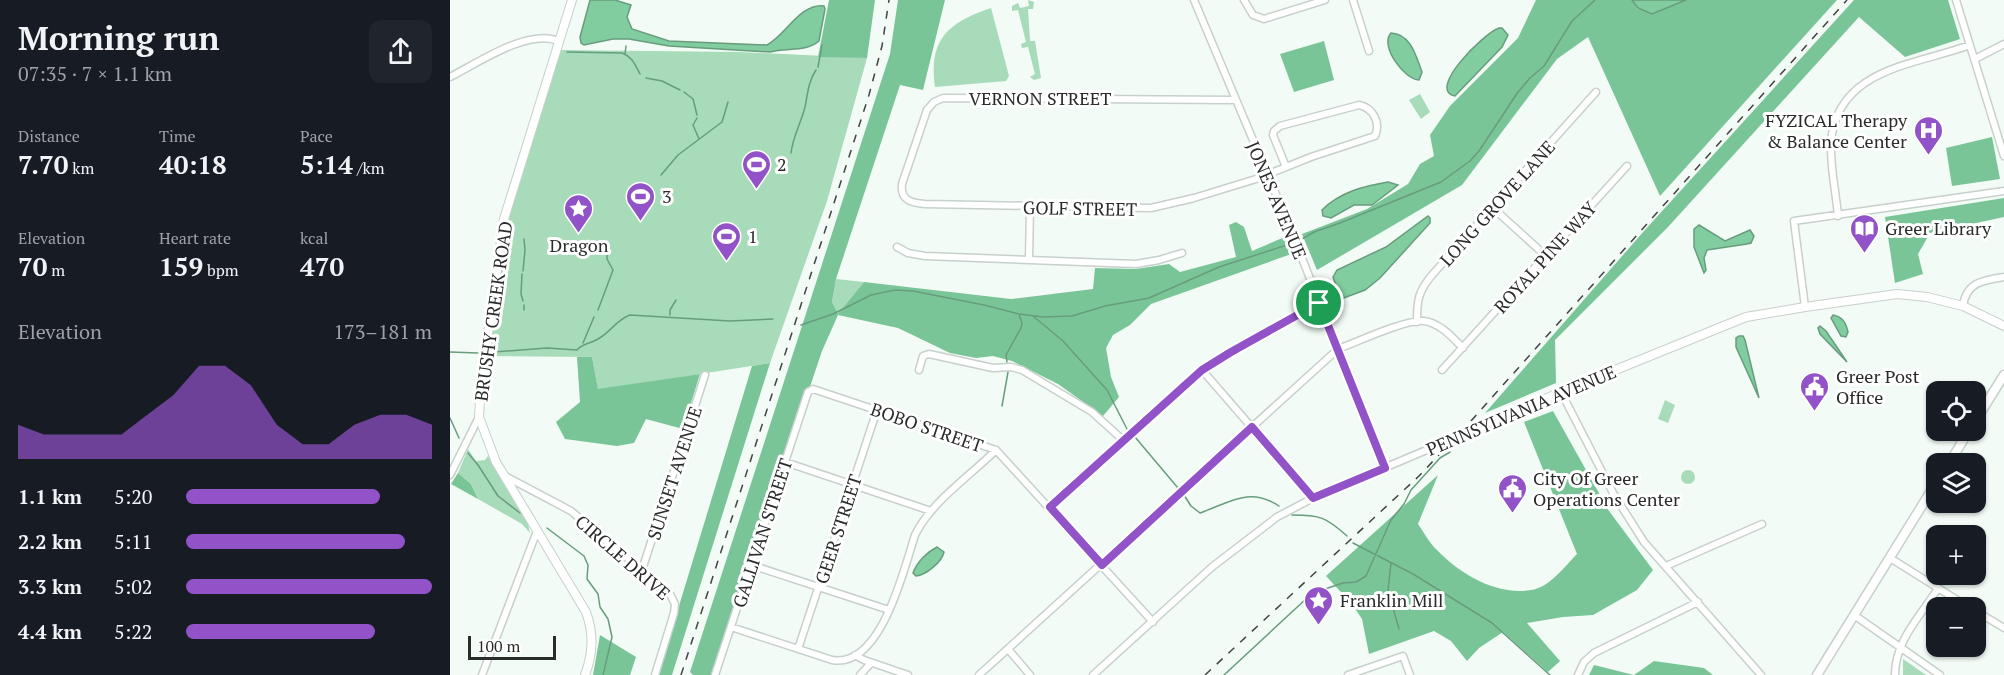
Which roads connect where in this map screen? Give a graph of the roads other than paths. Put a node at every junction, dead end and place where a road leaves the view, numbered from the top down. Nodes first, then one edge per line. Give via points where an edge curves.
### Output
1 (572, 0) edge
2 (1194, 0) edge
3 (1244, 0) edge
4 (1326, 0) edge
5 (1353, 0) edge
6 (1956, 0) edge
7 (558, 41) junction
8 (2004, 44) edge
9 (1970, 45) junction
10 (1369, 51) dead end
11 (1975, 59) junction
12 (450, 77) edge
13 (1596, 92) dead end
14 (1235, 100) junction
15 (2004, 156) edge
16 (1627, 166) dead end
17 (1286, 167) junction
18 (1267, 174) junction
19 (902, 184) joint
20 (2004, 191) edge
21 (1030, 207) junction
22 (1493, 207) junction
23 (1838, 216) junction
24 (897, 247) dead end
25 (1182, 253) dead end
26 (1546, 256) junction
27 (1029, 260) junction
28 (2004, 277) edge
29 (1319, 303) junction
30 (1963, 306) junction
31 (1805, 307) junction
32 (1417, 322) junction
33 (2004, 326) edge
34 (1463, 348) junction
35 (1338, 350) junction
36 (919, 370) dead end
37 (1202, 370) junction
38 (1442, 370) dead end
39 (705, 375) dead end
40 (2004, 375) edge
41 (808, 392) joint
42 (1561, 392) junction
43 (1986, 404) edge
44 (877, 410) junction
45 (479, 417) junction
46 (1252, 427) junction
47 (1455, 438) joint
48 (1123, 440) junction
49 (996, 450) junction
50 (785, 462) junction
51 (1385, 468) junction
52 (450, 475) edge
53 (505, 476) junction
54 (853, 483) junction
55 (1313, 498) junction
56 (1926, 499) edge
57 (1050, 507) junction
58 (931, 511) junction
59 (1762, 524) dead end
60 (537, 531) junction
61 (1890, 558) junction
62 (751, 565) junction
63 (1102, 565) junction
64 (1666, 566) junction
65 (642, 570) junction
66 (819, 587) junction
67 (1938, 588) junction
68 (1952, 597) edge
69 (1698, 602) junction
70 (889, 610) junction
71 (1854, 615) junction
72 (1986, 617) edge
73 (1153, 621) junction
74 (731, 627) junction
75 (2004, 628) edge
76 (1900, 646) junction
77 (798, 649) junction
78 (1008, 650) junction
79 (855, 655) junction
80 (871, 663) junction
81 (482, 675) edge
82 (585, 675) edge
83 (655, 675) edge
84 (715, 675) edge
85 (860, 675) edge
86 (908, 675) edge
87 (978, 675) edge
88 (1030, 675) edge
89 (1093, 675) edge
90 (1348, 675) edge
91 (1410, 675) edge
92 (1578, 675) edge
93 (1761, 675) edge
94 (1816, 675) edge
95 (1895, 675) edge
96 (1940, 675) edge

1 - 7 street, BRUSHY CREEK ROAD
2 - 14 street, JONES AVENUE
3 - 4 street via 1253,15 1264,19
5 - 10 street
6 - 9 street
7 - 12 street via 542,38 522,42
7 - 45 street, BRUSHY CREEK ROAD via 504,219
8 - 11 street
9 - 11 street
9 - 23 street via 1881,73 1849,97 1839,113 1832,141
11 - 15 street
13 - 22 street, LONG GROVE LANE
14 - 18 street, JONES AVENUE
14 - 19 street, VERNON STREET via 943,98 927,110
16 - 26 street, ROYAL PINE WAY
17 - 17 street, GOLF STREET via 1273,135 1280,126 1359,105 1371,111 1377,121 1375,136
17 - 18 street, GOLF STREET
18 - 21 street, GOLF STREET via 1196,198 1151,208
18 - 29 street, JONES AVENUE
19 - 21 street, GOLF STREET via 904,197 914,203
20 - 23 street
21 - 27 street
22 - 26 street
22 - 32 street, LONG GROVE LANE via 1422,288
23 - 31 street via 1794,221
24 - 27 street via 925,256
25 - 27 street via 1136,264
26 - 34 street, ROYAL PINE WAY
28 - 30 street via 1974,284
29 - 35 street, JONES AVENUE
29 - 37 street
30 - 31 street, PENNSYLVANIA AVENUE via 1897,294
30 - 33 street, PENNSYLVANIA AVENUE
31 - 42 street, PENNSYLVANIA AVENUE via 1724,324
32 - 34 street via 1442,329
32 - 35 street
34 - 38 street, ROYAL PINE WAY
35 - 46 street
35 - 51 street, JONES AVENUE
36 - 48 street via 923,357 929,354 1022,370 1092,412
37 - 46 street
37 - 48 street
39 - 65 street, SUNSET AVENUE
40 - 43 main road
41 - 44 street, BOBO STREET via 818,390
41 - 50 street, GALLIVAN STREET
42 - 47 street, PENNSYLVANIA AVENUE
42 - 64 street via 1624,512
44 - 49 street, BOBO STREET
44 - 54 street, GEER STREET
45 - 52 street
45 - 53 street, BRUSHY CREEK ROAD via 489,448
46 - 55 street
46 - 63 street
47 - 51 street, PENNSYLVANIA AVENUE
48 - 57 street
49 - 57 street, BOBO STREET
49 - 58 street
50 - 54 street
50 - 62 street, GALLIVAN STREET
51 - 55 street, PENNSYLVANIA AVENUE
53 - 60 street, BRUSHY CREEK ROAD
53 - 65 street, CIRCLE DRIVE via 571,511
54 - 58 street
54 - 66 street, GEER STREET
55 - 73 street, PENNSYLVANIA AVENUE via 1277,517 1243,542
56 - 61 main road
57 - 63 street, BOBO STREET
58 - 70 street via 915,535
59 - 64 street
60 - 81 street
60 - 82 street, BRUSHY CREEK ROAD via 586,612 592,630
61 - 67 street
61 - 71 main road
62 - 66 street
62 - 74 street, GALLIVAN STREET
63 - 73 street, BOBO STREET
63 - 78 street
64 - 69 street
65 - 83 street, CIRCLE DRIVE via 670,594 675,604
66 - 70 street
66 - 77 street, GEER STREET
67 - 68 street
67 - 76 street
69 - 92 street via 1594,653
69 - 93 street
70 - 79 street via 876,635
71 - 76 street
71 - 94 main road
72 - 75 street
73 - 89 street, PENNSYLVANIA AVENUE
74 - 77 street
74 - 84 street, GALLIVAN STREET
76 - 95 street
76 - 96 street
77 - 79 street via 836,661
78 - 87 street
78 - 88 street
79 - 80 street
80 - 85 street
80 - 86 street
90 - 91 street via 1402,656

